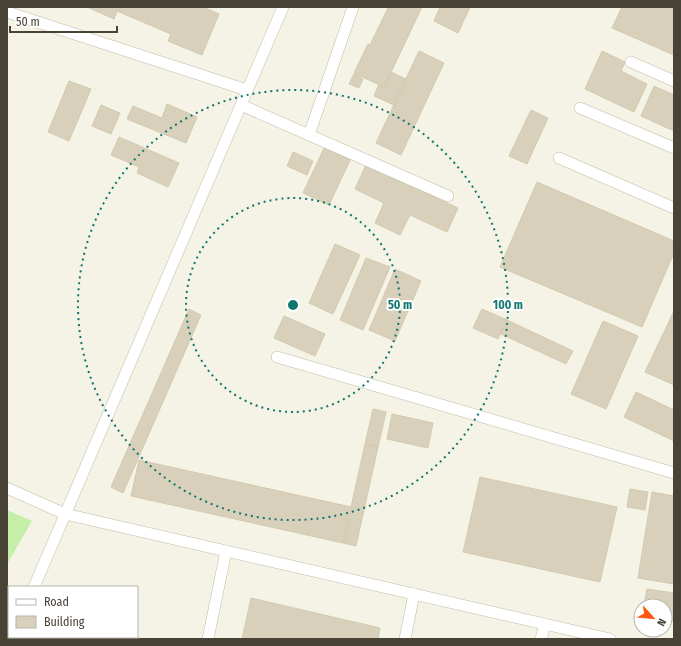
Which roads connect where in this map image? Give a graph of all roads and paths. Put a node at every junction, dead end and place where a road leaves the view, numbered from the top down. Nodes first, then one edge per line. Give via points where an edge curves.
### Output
1 (283, 7) edge
2 (353, 7) edge
3 (7, 12) edge
4 (631, 62) dead end
5 (674, 80) edge
6 (247, 90) junction
7 (241, 105) junction
8 (580, 108) dead end
9 (309, 135) junction
10 (674, 148) edge
11 (558, 158) dead end
12 (448, 196) dead end
13 (674, 208) edge
14 (277, 357) dead end
15 (674, 473) edge
16 (7, 488) edge
17 (66, 514) junction
18 (226, 551) junction
19 (34, 586) edge
20 (414, 594) junction
21 (545, 624) junction
22 (208, 639) edge
23 (405, 639) edge
24 (541, 639) edge
25 (610, 639) edge

1 - 6 street
2 - 9 street
3 - 6 street
4 - 5 street
6 - 7 street
7 - 9 street
7 - 17 street
8 - 10 street
9 - 12 street
11 - 13 street
14 - 15 street
16 - 17 street
17 - 18 street
17 - 19 street
18 - 20 street
18 - 22 street
20 - 21 street
20 - 23 street
21 - 24 street
21 - 25 street

